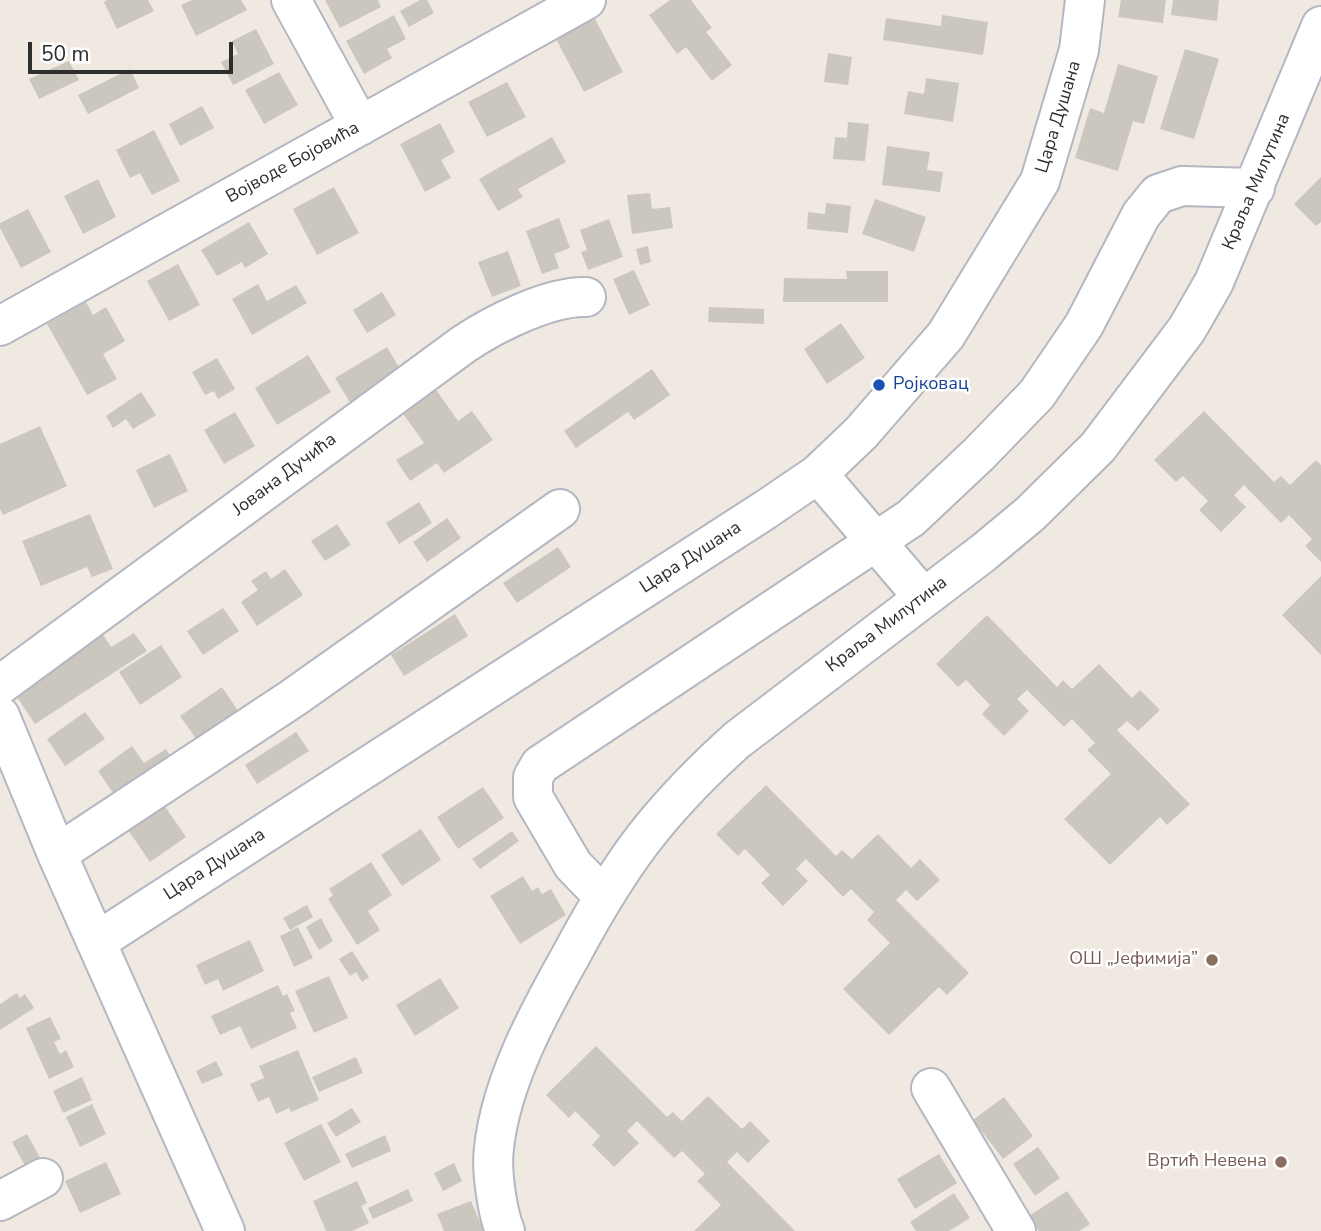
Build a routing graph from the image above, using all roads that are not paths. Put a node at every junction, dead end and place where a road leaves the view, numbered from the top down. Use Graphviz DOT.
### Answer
graph roads {
  1 [pos="291,0"];
  2 [pos="586,0"];
  3 [pos="1085,0"];
  4 [pos="1321,26"];
  5 [pos="360,126"];
  6 [pos="1255,188"];
  7 [pos="586,297"];
  8 [pos="0,326"];
  9 [pos="818,474"];
  10 [pos="560,509"];
  11 [pos="876,543"];
  12 [pos="923,597"];
  13 [pos="0,685"];
  14 [pos="0,716"];
  15 [pos="57,854"];
  16 [pos="603,897"];
  17 [pos="96,942"];
  18 [pos="931,1088"];
  19 [pos="43,1178"];
  20 [pos="0,1201"];
  21 [pos="225,1231"];
  22 [pos="505,1231"];
  23 [pos="1016,1231"];
  1 -- 5 [label="street"];
  2 -- 5 [label="street, Војводе Бојовића"];
  3 -- 9 [label="street, Цара Душана"];
  4 -- 6 [label="street, Краља Милутина"];
  5 -- 8 [label="street, Војводе Бојовића"];
  6 -- 11 [label="street"];
  6 -- 12 [label="street, Краља Милутина"];
  7 -- 13 [label="street, Јована Дучића"];
  9 -- 11 [label="street"];
  9 -- 17 [label="street, Цара Душана"];
  10 -- 15 [label="street"];
  11 -- 12 [label="street"];
  11 -- 16 [label="street"];
  12 -- 16 [label="street, Краља Милутина"];
  14 -- 15 [label="street"];
  15 -- 17 [label="street"];
  16 -- 22 [label="street, Краља Милутина"];
  17 -- 21 [label="street"];
  18 -- 23 [label="street"];
  19 -- 20 [label="street"];
}
